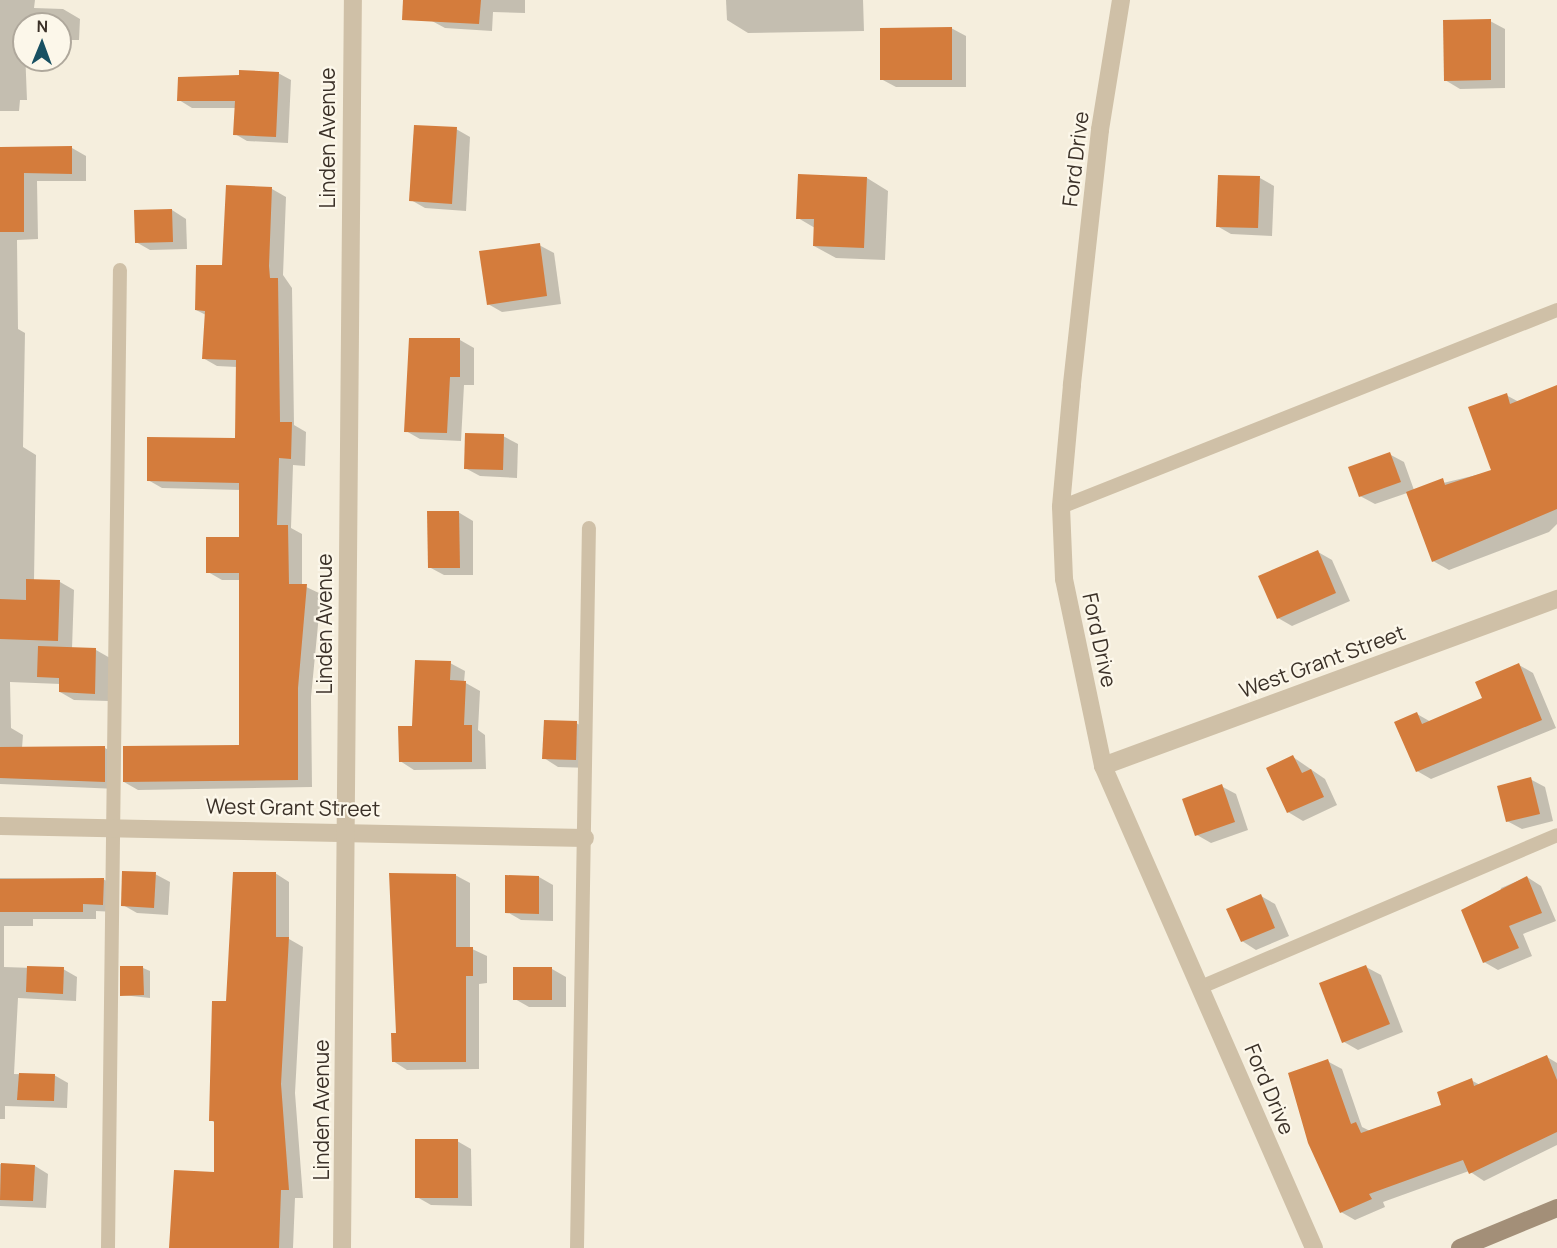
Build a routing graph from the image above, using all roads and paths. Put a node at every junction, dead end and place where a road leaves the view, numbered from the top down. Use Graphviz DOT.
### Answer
graph roads {
  1 [pos="353,0"];
  2 [pos="1121,0"];
  3 [pos="120,270"];
  4 [pos="1557,310"];
  5 [pos="1061,507"];
  6 [pos="589,528"];
  7 [pos="1557,599"];
  8 [pos="1103,766"];
  9 [pos="0,826"];
  10 [pos="114,827"];
  11 [pos="345,829"];
  12 [pos="1557,835"];
  13 [pos="585,838"];
  14 [pos="1201,987"];
  15 [pos="1557,1208"];
  16 [pos="108,1248"];
  17 [pos="342,1248"];
  18 [pos="577,1248"];
  19 [pos="1314,1248"];
  20 [pos="1460,1248"];
  1 -- 11 [label="street, Linden Avenue"];
  2 -- 5 [label="street, Ford Drive"];
  3 -- 10 [label="lane"];
  4 -- 5 [label="lane"];
  5 -- 8 [label="street, Ford Drive"];
  6 -- 13 [label="lane"];
  7 -- 8 [label="street, West Grant Street"];
  8 -- 14 [label="street, Ford Drive"];
  9 -- 10 [label="street, West Grant Street"];
  10 -- 11 [label="street, West Grant Street"];
  10 -- 16 [label="lane"];
  11 -- 13 [label="street, West Grant Street"];
  11 -- 17 [label="street, Linden Avenue"];
  12 -- 14 [label="lane"];
  13 -- 18 [label="lane"];
  14 -- 19 [label="street, Ford Drive"];
  15 -- 20 [label="street"];
}
